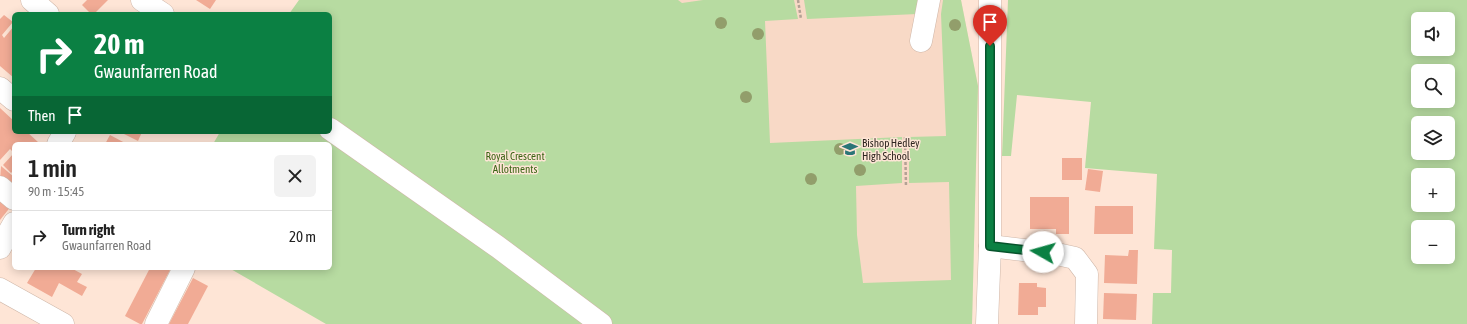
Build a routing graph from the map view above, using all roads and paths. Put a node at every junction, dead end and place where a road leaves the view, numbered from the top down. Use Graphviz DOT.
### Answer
graph roads {
  1 [pos="32,0"];
  2 [pos="139,0"];
  3 [pos="142,0"];
  4 [pos="798,0"];
  5 [pos="929,0"];
  6 [pos="990,0"];
  7 [pos="46,12"];
  8 [pos="132,12"];
  9 [pos="160,12"];
  10 [pos="801,19"];
  11 [pos="921,41"];
  12 [pos="0,88"];
  13 [pos="12,98"];
  14 [pos="332,130"];
  15 [pos="905,137"];
  16 [pos="0,187"];
  17 [pos="906,187"];
  18 [pos="12,196"];
  19 [pos="12,227"];
  20 [pos="990,246"];
  21 [pos="0,248"];
  22 [pos="183,270"];
  23 [pos="0,289"];
  24 [pos="63,324"];
  25 [pos="156,324"];
  26 [pos="601,324"];
  27 [pos="987,324"];
  28 [pos="1086,324"];
  1 -- 7 [label="street"];
  2 -- 8 [label="street"];
  3 -- 9 [label="street"];
  4 -- 10 [label="path"];
  5 -- 11 [label="street"];
  6 -- 20 [label="street"];
  12 -- 13 [label="street"];
  14 -- 26 [label="street"];
  15 -- 17 [label="path"];
  16 -- 18 [label="street"];
  19 -- 21 [label="street"];
  20 -- 27 [label="street"];
  20 -- 28 [label="street"];
  22 -- 25 [label="street"];
  23 -- 24 [label="street"];
}
